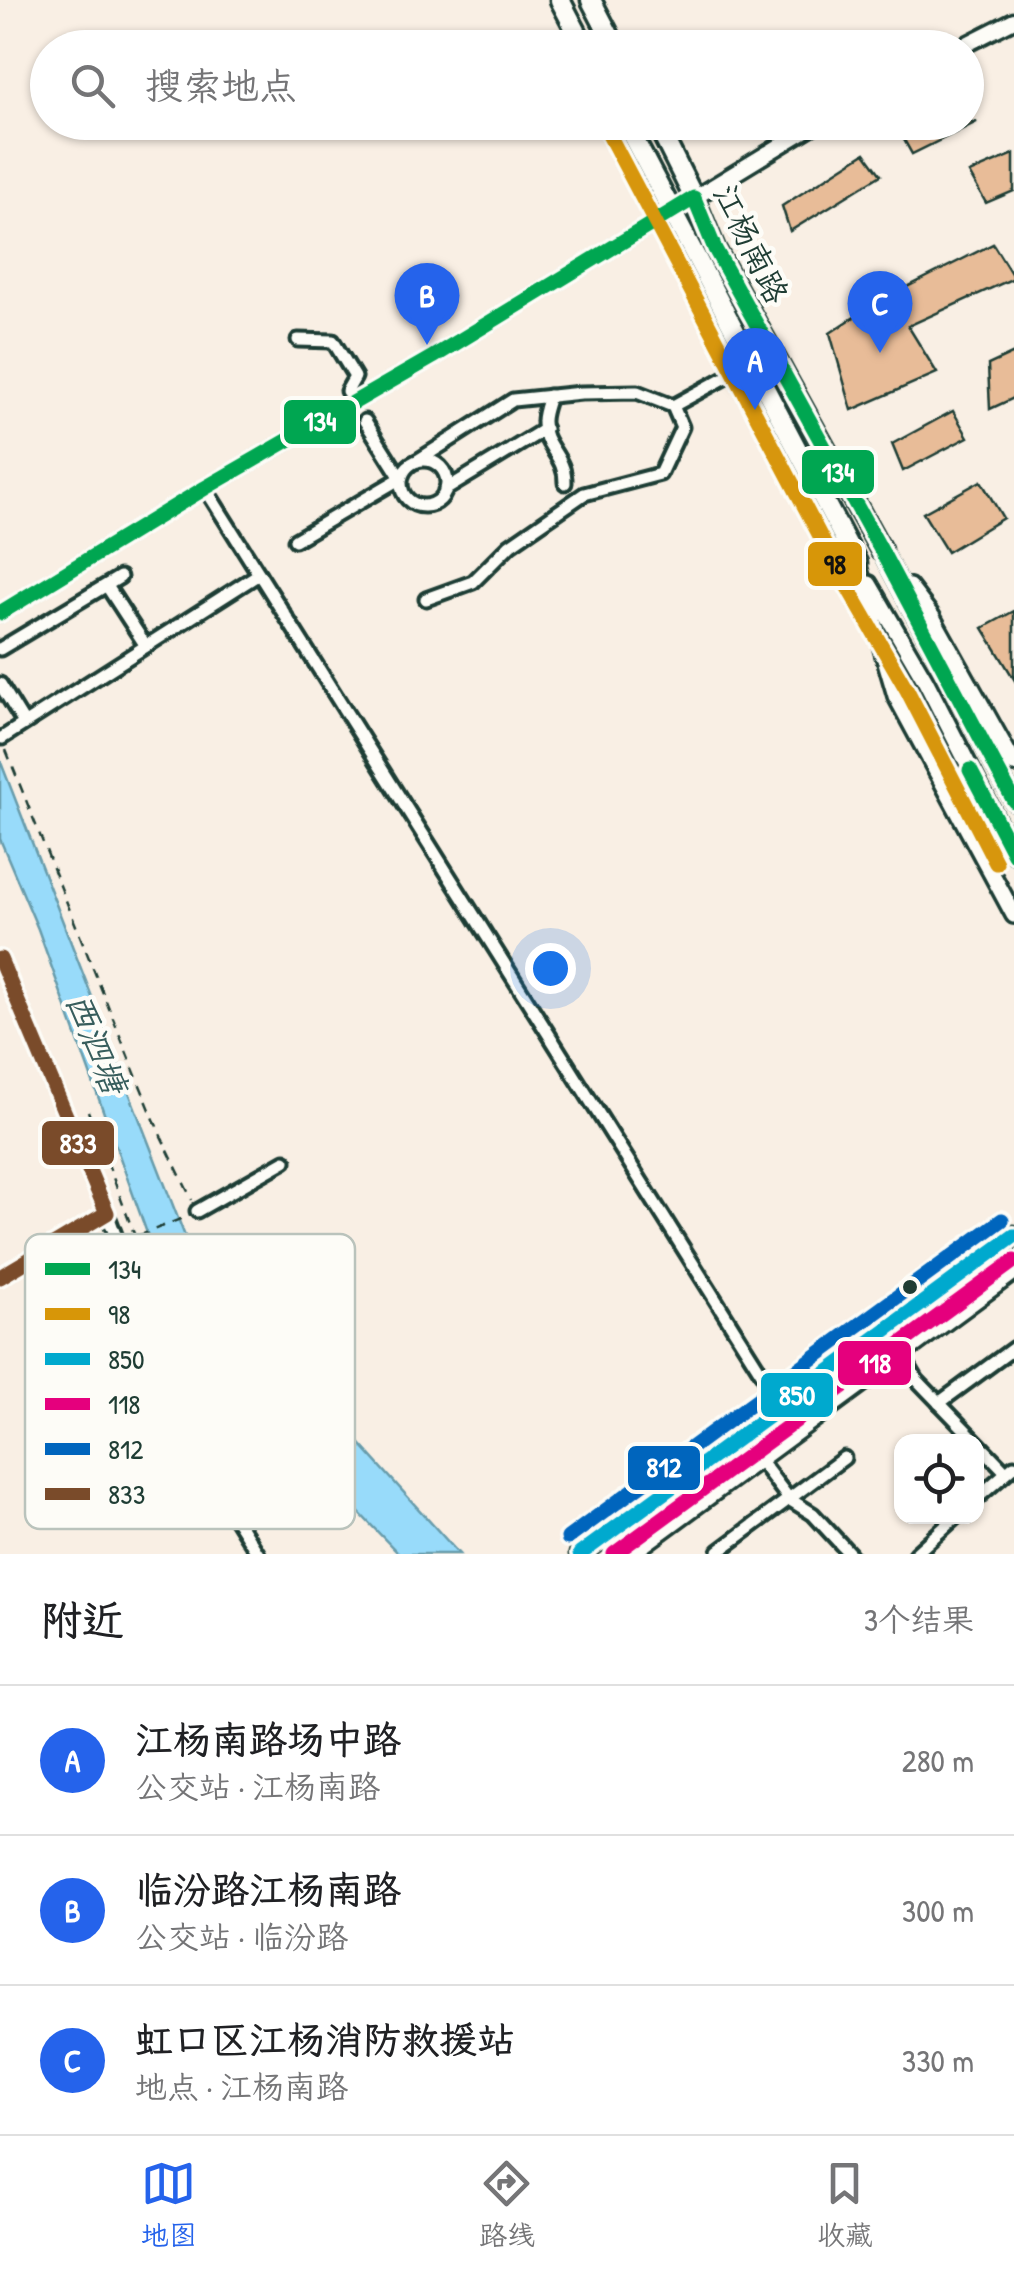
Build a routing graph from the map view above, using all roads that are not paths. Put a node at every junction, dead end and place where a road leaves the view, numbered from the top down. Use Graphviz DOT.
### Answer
graph roads {
  1 [pos="560,0"];
  2 [pos="591,0"];
  3 [pos="1014,20"];
  4 [pos="576,30"];
  5 [pos="607,30"];
  6 [pos="984,35"];
  7 [pos="635,140"];
  8 [pos="665,140"];
  9 [pos="789,140"];
  10 [pos="694,198"];
  11 [pos="672,211"];
  12 [pos="298,340"];
  13 [pos="752,363"];
  14 [pos="347,390"];
  15 [pos="549,396"];
  16 [pos="673,406"];
  17 [pos="365,421"];
  18 [pos="544,429"];
  19 [pos="417,461"];
  20 [pos="402,478"];
  21 [pos="566,483"];
  22 [pos="205,488"];
  23 [pos="445,490"];
  24 [pos="294,540"];
  25 [pos="881,550"];
  26 [pos="858,563"];
  27 [pos="259,574"];
  28 [pos="120,577"];
  29 [pos="108,586"];
  30 [pos="426,599"];
  31 [pos="0,612"];
  32 [pos="146,646"];
  33 [pos="0,648"];
  34 [pos="0,684"];
  35 [pos="24,724"];
  36 [pos="2,738"];
  37 [pos="1014,764"];
  38 [pos="1014,801"];
  39 [pos="1014,854"];
  40 [pos="1014,915"];
  41 [pos="0,958"];
  42 [pos="285,1161"];
  43 [pos="107,1213"];
  44 [pos="193,1214"];
  45 [pos="72,1234"];
  46 [pos="115,1234"];
  47 [pos="1014,1236"];
  48 [pos="25,1262"];
  49 [pos="1014,1270"];
  50 [pos="0,1277"];
  51 [pos="1014,1348"];
  52 [pos="900,1353"];
  53 [pos="940,1403"];
  54 [pos="783,1406"];
  55 [pos="758,1458"];
  56 [pos="844,1458"];
  57 [pos="1010,1469"];
  58 [pos="984,1492"];
  59 [pos="789,1499"];
  60 [pos="948,1524"];
  61 [pos="242,1529"];
  62 [pos="720,1550"];
  63 [pos="258,1554"];
  64 [pos="580,1554"];
  65 [pos="628,1554"];
  66 [pos="850,1554"];
  67 [pos="915,1554"];
  1 -- 4 [label="main road"];
  2 -- 5 [label="main road"];
  3 -- 6 [label="street"];
  7 -- 11 [label="main road, 江杨南路"];
  8 -- 10 [label="main road, 江杨南路"];
  9 -- 10 [label="street"];
  10 -- 11 [label="street"];
  10 -- 25 [label="main road, 江杨南路"];
  11 -- 13 [label="main road, 江杨南路"];
  11 -- 22 [label="street"];
  12 -- 14 [label="street"];
  13 -- 16 [label="street"];
  13 -- 26 [label="main road, 江杨南路"];
  15 -- 16 [label="street"];
  15 -- 18 [label="street"];
  15 -- 19 [label="street"];
  16 -- 30 [label="street"];
  17 -- 20 [label="street"];
  18 -- 21 [label="street"];
  18 -- 23 [label="street"];
  19 -- 20 [label="street"];
  19 -- 23 [label="street"];
  20 -- 23 [label="street"];
  20 -- 24 [label="street"];
  22 -- 27 [label="street"];
  22 -- 31 [label="street"];
  25 -- 37 [label="main road"];
  25 -- 38 [label="main road"];
  26 -- 39 [label="main road"];
  26 -- 40 [label="main road"];
  27 -- 32 [label="street"];
  27 -- 54 [label="street"];
  28 -- 29 [label="street"];
  29 -- 32 [label="street"];
  29 -- 33 [label="street"];
  32 -- 35 [label="street"];
  34 -- 35 [label="street"];
  35 -- 36 [label="street"];
  41 -- 43 [label="street"];
  42 -- 44 [label="street"];
  43 -- 45 [label="street"];
  43 -- 46 [label="street"];
  47 -- 54 [label="main road"];
  48 -- 50 [label="street"];
  49 -- 52 [label="main road"];
  51 -- 53 [label="street"];
  52 -- 53 [label="street"];
  52 -- 55 [label="main road"];
  53 -- 57 [label="street"];
  54 -- 64 [label="main road"];
  55 -- 59 [label="street"];
  55 -- 65 [label="main road"];
  56 -- 59 [label="street"];
  57 -- 58 [label="street"];
  59 -- 62 [label="street"];
  59 -- 66 [label="street"];
  60 -- 67 [label="street"];
  61 -- 63 [label="street"];
}
